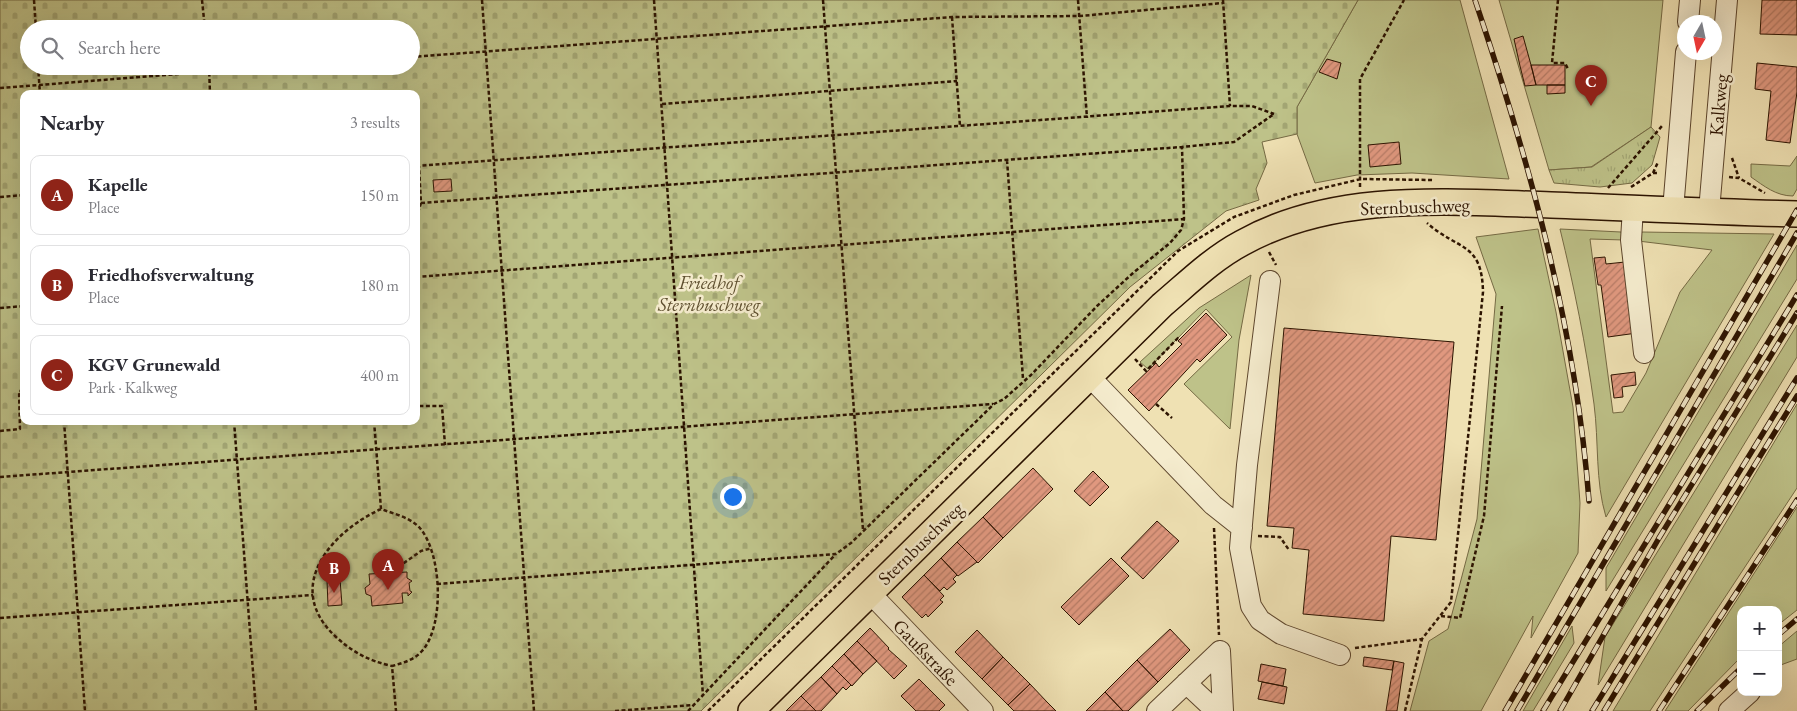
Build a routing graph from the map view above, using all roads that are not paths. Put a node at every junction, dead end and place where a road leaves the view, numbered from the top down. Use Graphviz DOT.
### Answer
graph roads {
  1 [pos="1690,0"];
  2 [pos="1727,0"];
  3 [pos="1689,15"];
  4 [pos="1685,60"];
  5 [pos="1633,208"];
  6 [pos="1673,210"];
  7 [pos="1709,211"];
  8 [pos="1797,214"];
  9 [pos="1275,277"];
  10 [pos="1644,352"];
  11 [pos="1090,376"];
  12 [pos="1242,528"];
  13 [pos="870,593"];
  14 [pos="1340,654"];
  15 [pos="1186,683"];
  16 [pos="1746,696"];
  17 [pos="751,711"];
  18 [pos="983,711"];
  19 [pos="1157,711"];
  20 [pos="1216,711"];
  21 [pos="1222,711"];
  22 [pos="1729,711"];
  1 -- 3 [label="street"];
  2 -- 7 [label="street, Kalkweg"];
  4 -- 6 [label="street, Kalkweg"];
  5 -- 6 [label="main road, Sternbuschweg"];
  5 -- 10 [label="street"];
  5 -- 11 [label="main road, Sternbuschweg"];
  6 -- 7 [label="main road, Sternbuschweg"];
  7 -- 8 [label="main road, Sternbuschweg"];
  9 -- 12 [label="street"];
  11 -- 12 [label="street"];
  11 -- 13 [label="main road, Sternbuschweg"];
  12 -- 14 [label="street"];
  13 -- 17 [label="main road, Sternbuschweg"];
  13 -- 18 [label="street, Gaußstraße"];
  15 -- 19 [label="street"];
  15 -- 20 [label="street"];
  15 -- 21 [label="street"];
  16 -- 22 [label="street"];
}
